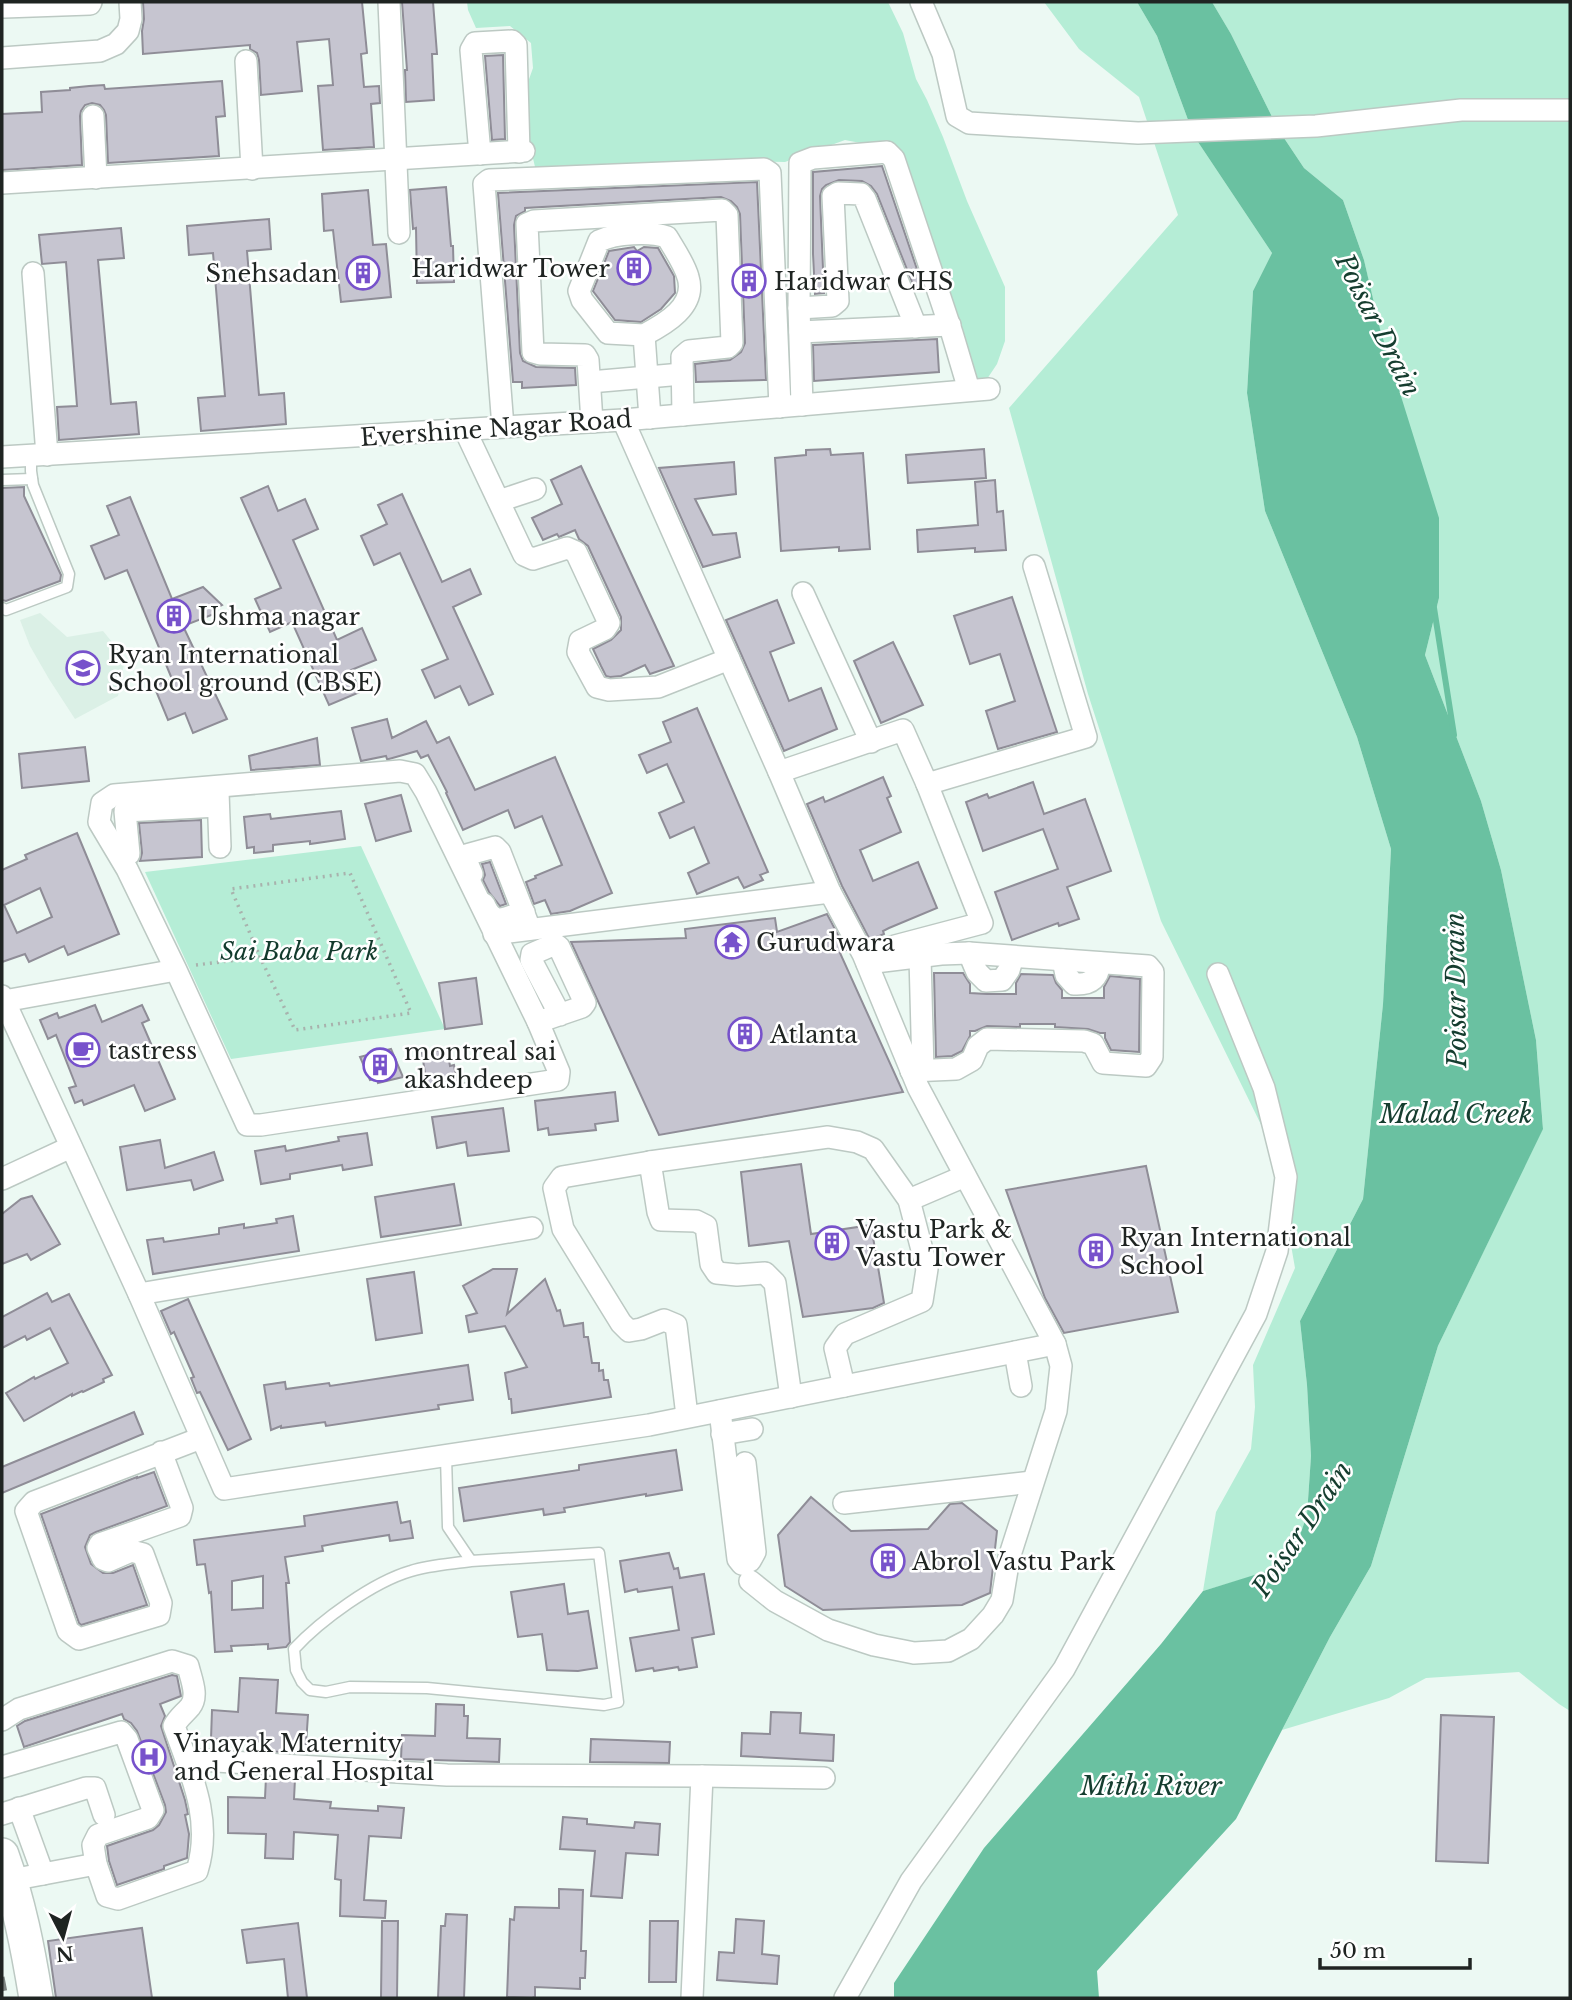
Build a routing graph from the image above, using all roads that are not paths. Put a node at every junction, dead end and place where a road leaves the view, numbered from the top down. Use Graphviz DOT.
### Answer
graph roads {
  1 [pos="92,2"];
  2 [pos="130,2"];
  3 [pos="389,2"];
  4 [pos="921,2"];
  5 [pos="2,5"];
  6 [pos="2,58"];
  7 [pos="246,61"];
  8 [pos="1570,110"];
  9 [pos="93,116"];
  10 [pos="480,154"];
  11 [pos="397,160"];
  12 [pos="251,169"];
  13 [pos="96,178"];
  14 [pos="2,183"];
  15 [pos="667,213"];
  16 [pos="615,226"];
  17 [pos="399,233"];
  18 [pos="667,237"];
  19 [pos="33,273"];
  20 [pos="799,307"];
  21 [pos="950,325"];
  22 [pos="916,327"];
  23 [pos="800,332"];
  24 [pos="644,335"];
  25 [pos="682,374"];
  26 [pos="647,377"];
  27 [pos="590,382"];
  28 [pos="802,405"];
  29 [pos="780,407"];
  30 [pos="683,415"];
  31 [pos="650,418"];
  32 [pos="623,420"];
  33 [pos="592,422"];
  34 [pos="503,427"];
  35 [pos="465,430"];
  36 [pos="39,455"];
  37 [pos="2,457"];
  38 [pos="32,479"];
  39 [pos="2,480"];
  40 [pos="535,489"];
  41 [pos="499,501"];
  42 [pos="1034,566"];
  43 [pos="803,593"];
  44 [pos="2,608"];
  45 [pos="729,659"];
  46 [pos="871,742"];
  47 [pos="779,772"];
  48 [pos="927,784"];
  49 [pos="218,796"];
  50 [pos="125,803"];
  51 [pos="220,847"];
  52 [pos="129,854"];
  53 [pos="475,889"];
  54 [pos="830,892"];
  55 [pos="525,924"];
  56 [pos="494,934"];
  57 [pos="920,957"];
  58 [pos="865,959"];
  59 [pos="533,960"];
  60 [pos="186,967"];
  61 [pos="513,974"];
  62 [pos="1218,974"];
  63 [pos="3,998"];
  64 [pos="560,1015"];
  65 [pos="538,1022"];
  66 [pos="917,1070"];
  67 [pos="71,1147"];
  68 [pos="650,1162"];
  69 [pos="965,1176"];
  70 [pos="2,1179"];
  71 [pos="909,1200"];
  72 [pos="532,1228"];
  73 [pos="139,1294"];
  74 [pos="1055,1345"];
  75 [pos="1015,1352"];
  76 [pos="844,1386"];
  77 [pos="1020,1386"];
  78 [pos="791,1397"];
  79 [pos="749,1405"];
  80 [pos="720,1411"];
  81 [pos="687,1416"];
  82 [pos="722,1434"];
  83 [pos="201,1437"];
  84 [pos="161,1452"];
  85 [pos="446,1457"];
  86 [pos="745,1463"];
  87 [pos="1032,1482"];
  88 [pos="844,1503"];
  89 [pos="471,1562"];
  90 [pos="750,1581"];
  91 [pos="2,1720"];
  92 [pos="200,1759"];
  93 [pos="2,1768"];
  94 [pos="702,1776"];
  95 [pos="824,1778"];
  96 [pos="10,1811"];
  97 [pos="104,1815"];
  98 [pos="96,1864"];
  99 [pos="19,1870"];
  100 [pos="36,1998"];
  101 [pos="692,1998"];
  102 [pos="845,1998"];
  1 -- 5 [label="street"];
  2 -- 6 [label="street"];
  3 -- 11 [label="street"];
  4 -- 8 [label="street"];
  7 -- 12 [label="street"];
  9 -- 13 [label="street"];
  10 -- 10 [label="street"];
  10 -- 11 [label="street"];
  11 -- 12 [label="street"];
  11 -- 17 [label="street"];
  12 -- 13 [label="street"];
  13 -- 14 [label="street"];
  15 -- 16 [label="street"];
  15 -- 18 [label="street"];
  15 -- 25 [label="street"];
  16 -- 18 [label="street"];
  16 -- 24 [label="street"];
  16 -- 27 [label="street"];
  18 -- 24 [label="street"];
  19 -- 36 [label="street"];
  20 -- 21 [label="street"];
  20 -- 22 [label="street"];
  20 -- 23 [label="street"];
  21 -- 22 [label="street"];
  21 -- 28 [label="street, Evershine Nagar Road"];
  22 -- 23 [label="street"];
  23 -- 28 [label="street"];
  24 -- 26 [label="street"];
  25 -- 26 [label="street"];
  25 -- 30 [label="street"];
  26 -- 27 [label="street"];
  26 -- 31 [label="street"];
  27 -- 33 [label="street"];
  28 -- 29 [label="street, Evershine Nagar Road"];
  29 -- 30 [label="street, Evershine Nagar Road"];
  29 -- 34 [label="street"];
  30 -- 31 [label="street, Evershine Nagar Road"];
  31 -- 32 [label="street, Evershine Nagar Road"];
  32 -- 33 [label="street, Evershine Nagar Road"];
  32 -- 45 [label="street"];
  33 -- 34 [label="street, Evershine Nagar Road"];
  34 -- 35 [label="street, Evershine Nagar Road"];
  35 -- 36 [label="street, Evershine Nagar Road"];
  35 -- 41 [label="street"];
  36 -- 37 [label="street, Evershine Nagar Road"];
  36 -- 38 [label="lane"];
  38 -- 39 [label="lane"];
  38 -- 44 [label="lane"];
  40 -- 41 [label="street"];
  41 -- 45 [label="street"];
  42 -- 48 [label="street"];
  43 -- 46 [label="street"];
  45 -- 47 [label="street"];
  46 -- 47 [label="street"];
  46 -- 48 [label="street"];
  47 -- 54 [label="street"];
  48 -- 58 [label="street"];
  49 -- 50 [label="street"];
  49 -- 51 [label="street"];
  49 -- 53 [label="street"];
  50 -- 52 [label="street"];
  50 -- 60 [label="street"];
  53 -- 55 [label="street"];
  53 -- 55 [label="street"];
  53 -- 56 [label="street"];
  54 -- 55 [label="street"];
  54 -- 58 [label="street"];
  55 -- 56 [label="street"];
  55 -- 59 [label="street"];
  56 -- 61 [label="street"];
  57 -- 58 [label="street"];
  57 -- 66 [label="street"];
  57 -- 66 [label="street"];
  58 -- 66 [label="street"];
  59 -- 61 [label="street"];
  59 -- 64 [label="street"];
  59 -- 64 [label="street"];
  60 -- 63 [label="street"];
  60 -- 65 [label="street"];
  61 -- 65 [label="street"];
  62 -- 102 [label="street"];
  63 -- 67 [label="street"];
  64 -- 65 [label="street"];
  66 -- 69 [label="street"];
  67 -- 70 [label="street"];
  67 -- 73 [label="street"];
  68 -- 71 [label="street"];
  68 -- 78 [label="street"];
  68 -- 81 [label="street"];
  69 -- 71 [label="street"];
  69 -- 74 [label="street"];
  71 -- 76 [label="street"];
  72 -- 73 [label="street"];
  73 -- 83 [label="street"];
  74 -- 75 [label="street"];
  74 -- 87 [label="street"];
  75 -- 76 [label="street"];
  75 -- 77 [label="street"];
  76 -- 78 [label="street"];
  78 -- 79 [label="street"];
  79 -- 80 [label="street"];
  79 -- 82 [label="street"];
  80 -- 81 [label="street"];
  80 -- 82 [label="street"];
  81 -- 85 [label="street"];
  82 -- 86 [label="street"];
  83 -- 84 [label="street"];
  83 -- 85 [label="street"];
  84 -- 84 [label="street"];
  85 -- 89 [label="lane"];
  87 -- 88 [label="street"];
  87 -- 90 [label="street"];
  89 -- 89 [label="lane"];
  91 -- 98 [label="street"];
  92 -- 94 [label="street"];
  93 -- 98 [label="street"];
  94 -- 95 [label="street"];
  94 -- 101 [label="street"];
  96 -- 97 [label="street"];
  96 -- 99 [label="street"];
  98 -- 99 [label="street"];
  99 -- 100 [label="main road"];
}
